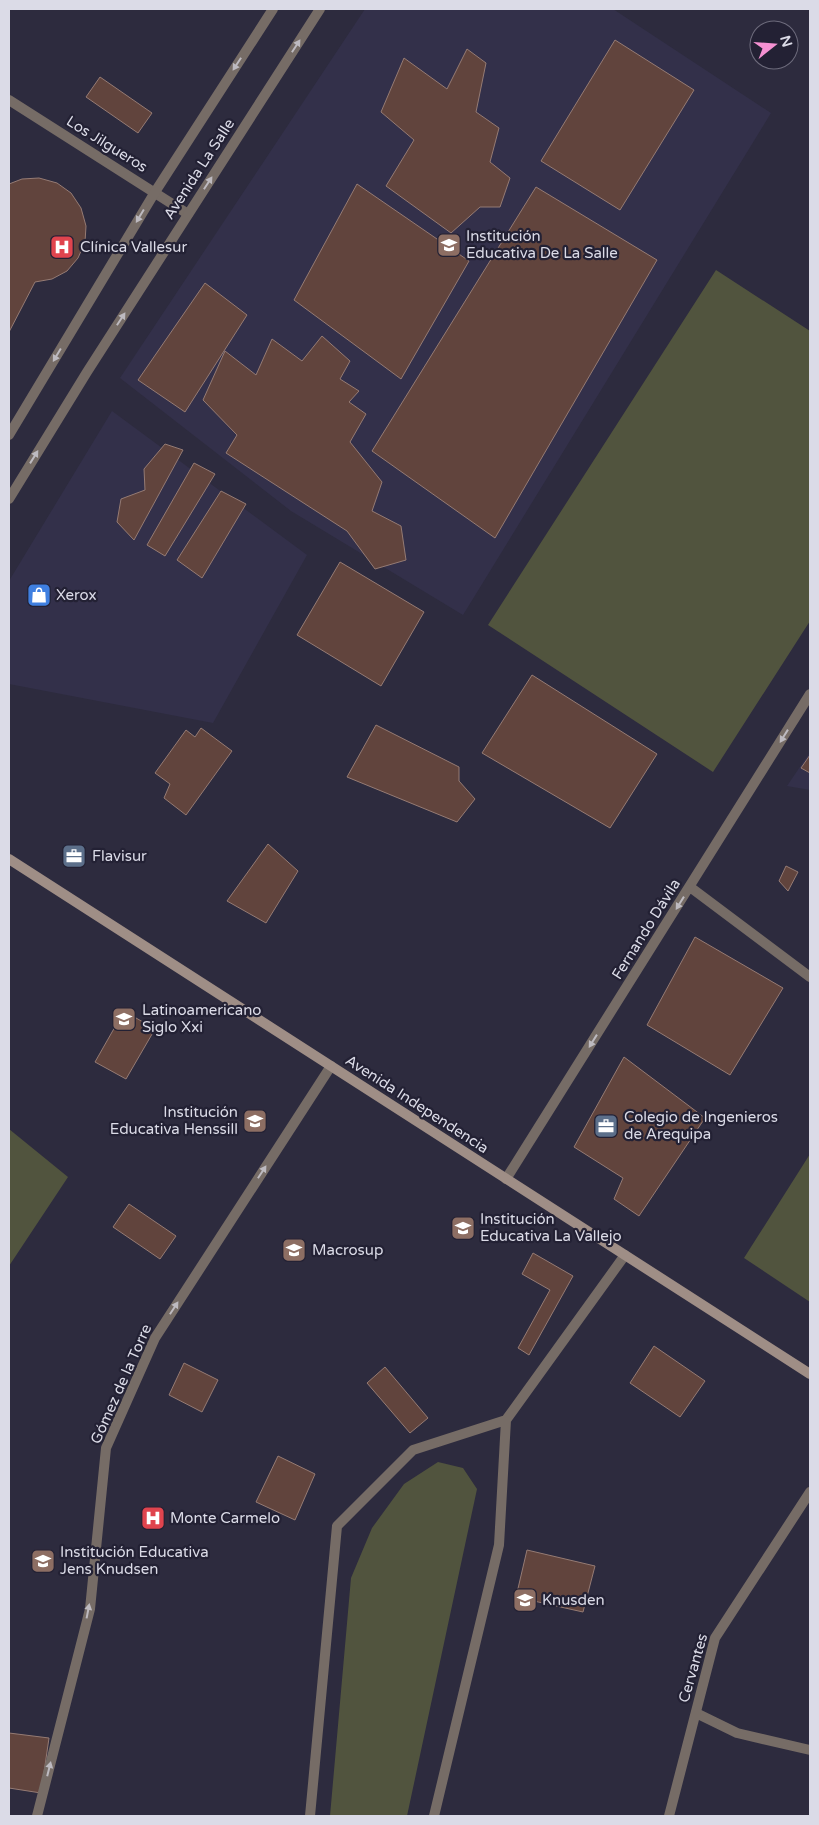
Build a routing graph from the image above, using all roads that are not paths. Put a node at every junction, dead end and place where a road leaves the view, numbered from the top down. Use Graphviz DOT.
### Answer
graph roads {
  1 [pos="273,9"];
  2 [pos="320,9"];
  3 [pos="9,100"];
  4 [pos="155,192"];
  5 [pos="188,214"];
  6 [pos="9,435"];
  7 [pos="9,499"];
  8 [pos="810,694"];
  9 [pos="9,859"];
  10 [pos="690,887"];
  11 [pos="810,977"];
  12 [pos="331,1066"];
  13 [pos="506,1179"];
  14 [pos="625,1256"];
  15 [pos="810,1374"];
  16 [pos="506,1420"];
  17 [pos="810,1492"];
  18 [pos="696,1713"];
  19 [pos="810,1750"];
  20 [pos="37,1816"];
  21 [pos="310,1816"];
  22 [pos="434,1816"];
  23 [pos="669,1816"];
  1 -- 4 [label="street, Avenida La Salle, one-way"];
  5 -- 2 [label="street, Avenida La Salle, one-way"];
  3 -- 4 [label="street, Los Jilgueros"];
  4 -- 5 [label="street, Los Jilgueros"];
  4 -- 6 [label="street, Avenida La Salle, one-way"];
  7 -- 5 [label="street, Avenida La Salle, one-way"];
  8 -- 10 [label="street, Fernando Dávila, one-way"];
  9 -- 12 [label="main road, Avenida Independencia"];
  10 -- 11 [label="street"];
  10 -- 13 [label="street, Fernando Dávila, one-way"];
  12 -- 13 [label="main road, Avenida Independencia"];
  20 -- 12 [label="street, Gómez de la Torre, one-way"];
  13 -- 14 [label="main road, Avenida Independencia"];
  14 -- 15 [label="main road, Avenida Independencia"];
  14 -- 16 [label="street"];
  16 -- 21 [label="street"];
  16 -- 22 [label="street"];
  17 -- 18 [label="street, Cervantes"];
  18 -- 19 [label="street"];
  18 -- 23 [label="street, Cervantes"];
}
